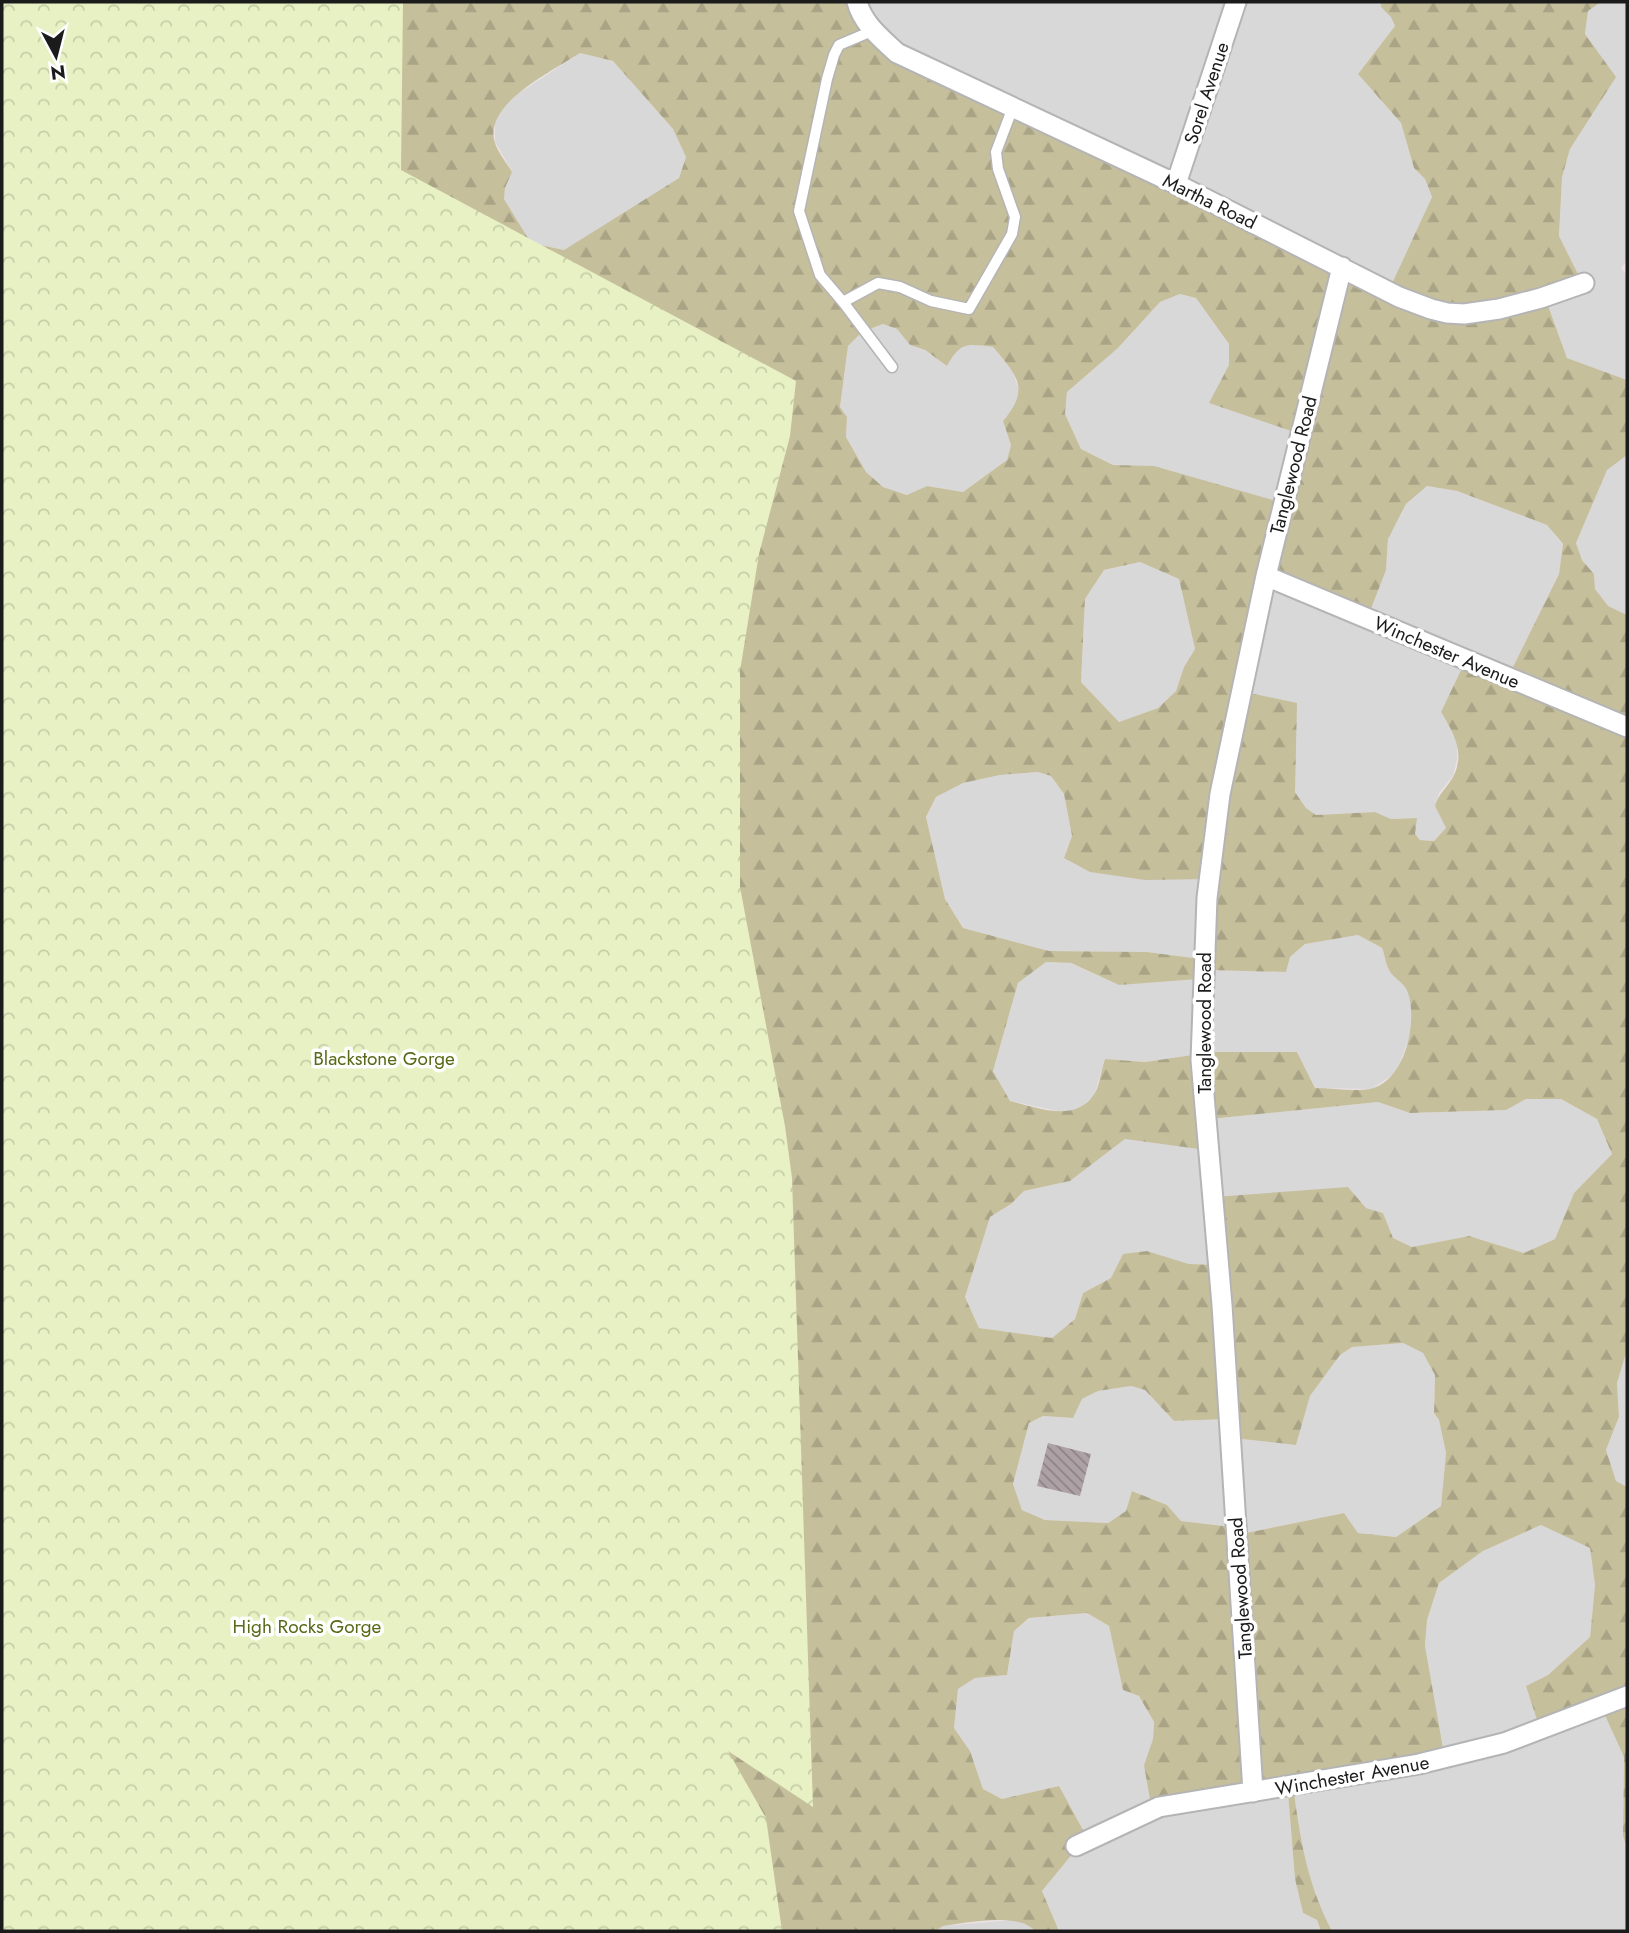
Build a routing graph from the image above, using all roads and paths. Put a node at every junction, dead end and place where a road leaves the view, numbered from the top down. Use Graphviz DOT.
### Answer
graph roads {
  1 [pos="1236,2"];
  2 [pos="858,6"];
  3 [pos="872,31"];
  4 [pos="1013,107"];
  5 [pos="1176,184"];
  6 [pos="1342,267"];
  7 [pos="1584,284"];
  8 [pos="843,302"];
  9 [pos="892,367"];
  10 [pos="1266,576"];
  11 [pos="1627,727"];
  12 [pos="1627,1696"];
  13 [pos="1253,1792"];
  14 [pos="1076,1846"];
  1 -- 5 [label="street, Sorel Avenue"];
  2 -- 3 [label="street, Martha Road"];
  3 -- 4 [label="street, Martha Road"];
  3 -- 8 [label="lane"];
  4 -- 5 [label="street, Martha Road"];
  4 -- 8 [label="lane"];
  5 -- 6 [label="street, Martha Road"];
  6 -- 7 [label="street, Martha Road"];
  6 -- 10 [label="street, Tanglewood Road"];
  8 -- 9 [label="lane"];
  10 -- 11 [label="street, Winchester Avenue"];
  10 -- 13 [label="street, Tanglewood Road"];
  12 -- 13 [label="street, Winchester Avenue"];
  13 -- 14 [label="street, Winchester Avenue"];
}
